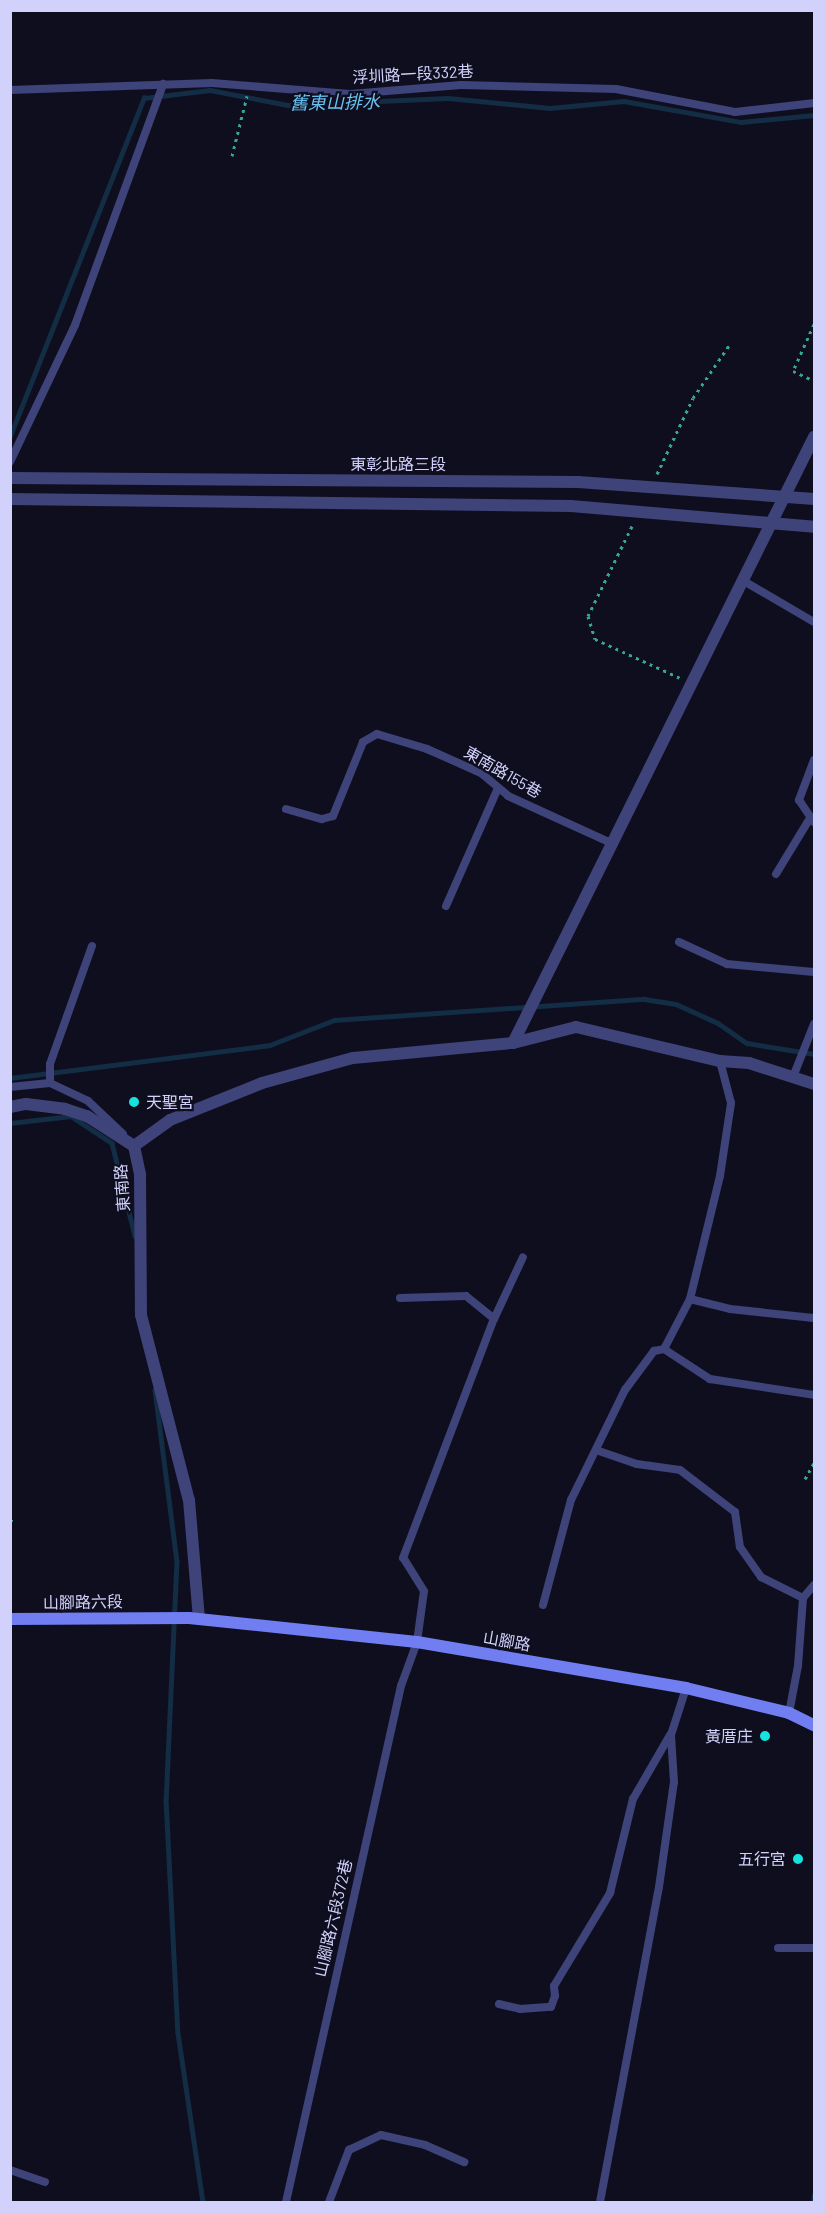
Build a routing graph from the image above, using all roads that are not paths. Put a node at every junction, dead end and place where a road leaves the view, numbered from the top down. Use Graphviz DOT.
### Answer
graph roads {
  1 [pos="163,84"];
  2 [pos="10,90"];
  3 [pos="814,103"];
  4 [pos="814,437"];
  5 [pos="10,462"];
  6 [pos="10,478"];
  7 [pos="785,494"];
  8 [pos="814,499"];
  9 [pos="10,500"];
  10 [pos="772,521"];
  11 [pos="814,526"];
  12 [pos="742,580"];
  13 [pos="814,622"];
  14 [pos="814,760"];
  15 [pos="498,788"];
  16 [pos="286,809"];
  17 [pos="812,820"];
  18 [pos="611,843"];
  19 [pos="776,874"];
  20 [pos="446,906"];
  21 [pos="679,942"];
  22 [pos="92,946"];
  23 [pos="814,972"];
  24 [pos="814,1023"];
  25 [pos="513,1043"];
  26 [pos="720,1061"];
  27 [pos="793,1077"];
  28 [pos="50,1083"];
  29 [pos="814,1084"];
  30 [pos="10,1087"];
  31 [pos="10,1107"];
  32 [pos="134,1146"];
  33 [pos="523,1257"];
  34 [pos="400,1298"];
  35 [pos="690,1299"];
  36 [pos="814,1318"];
  37 [pos="494,1319"];
  38 [pos="664,1349"];
  39 [pos="814,1395"];
  40 [pos="596,1450"];
  41 [pos="814,1585"];
  42 [pos="803,1598"];
  43 [pos="543,1605"];
  44 [pos="194,1618"];
  45 [pos="10,1619"];
  46 [pos="417,1642"];
  47 [pos="686,1688"];
  48 [pos="789,1713"];
  49 [pos="814,1725"];
  50 [pos="670,1735"];
  51 [pos="778,1948"];
  52 [pos="814,1948"];
  53 [pos="499,2004"];
  54 [pos="464,2162"];
  55 [pos="10,2170"];
  56 [pos="45,2182"];
  57 [pos="286,2202"];
  58 [pos="329,2202"];
  59 [pos="600,2202"];
  1 -- 2 [label="lane, 浮圳路一段332巷"];
  1 -- 3 [label="lane, 浮圳路一段332巷"];
  1 -- 5 [label="lane"];
  4 -- 7 [label="street"];
  6 -- 7 [label="street, 東彰北路三段"];
  7 -- 8 [label="street, 東彰北路三段"];
  7 -- 10 [label="street"];
  9 -- 10 [label="street"];
  10 -- 11 [label="street"];
  10 -- 12 [label="street"];
  12 -- 13 [label="lane"];
  12 -- 18 [label="street"];
  14 -- 17 [label="lane"];
  15 -- 16 [label="lane, 東南路155巷"];
  15 -- 18 [label="lane, 東南路155巷"];
  15 -- 20 [label="lane"];
  17 -- 19 [label="lane"];
  18 -- 25 [label="street"];
  21 -- 23 [label="lane"];
  22 -- 28 [label="lane"];
  24 -- 27 [label="lane"];
  25 -- 26 [label="street, 東南路"];
  25 -- 32 [label="street, 東南路"];
  26 -- 27 [label="street, 東南路"];
  26 -- 35 [label="lane"];
  27 -- 29 [label="street, 東南路"];
  28 -- 30 [label="lane"];
  28 -- 32 [label="lane"];
  31 -- 32 [label="street"];
  32 -- 44 [label="street, 東南路"];
  33 -- 37 [label="lane"];
  34 -- 37 [label="lane"];
  35 -- 36 [label="lane"];
  35 -- 38 [label="lane"];
  37 -- 46 [label="lane, 山腳路六段372巷"];
  38 -- 39 [label="lane"];
  38 -- 40 [label="lane"];
  40 -- 42 [label="lane"];
  40 -- 43 [label="lane"];
  41 -- 42 [label="lane"];
  42 -- 48 [label="lane"];
  44 -- 45 [label="main road, 山腳路六段"];
  44 -- 46 [label="main road, 山腳路"];
  46 -- 47 [label="main road, 山腳路"];
  46 -- 57 [label="lane, 山腳路六段372巷"];
  47 -- 48 [label="main road, 山腳路"];
  47 -- 50 [label="lane"];
  48 -- 49 [label="main road, 山腳路"];
  50 -- 53 [label="lane"];
  50 -- 59 [label="lane"];
  51 -- 52 [label="lane"];
  54 -- 58 [label="lane"];
  55 -- 56 [label="lane"];
}
